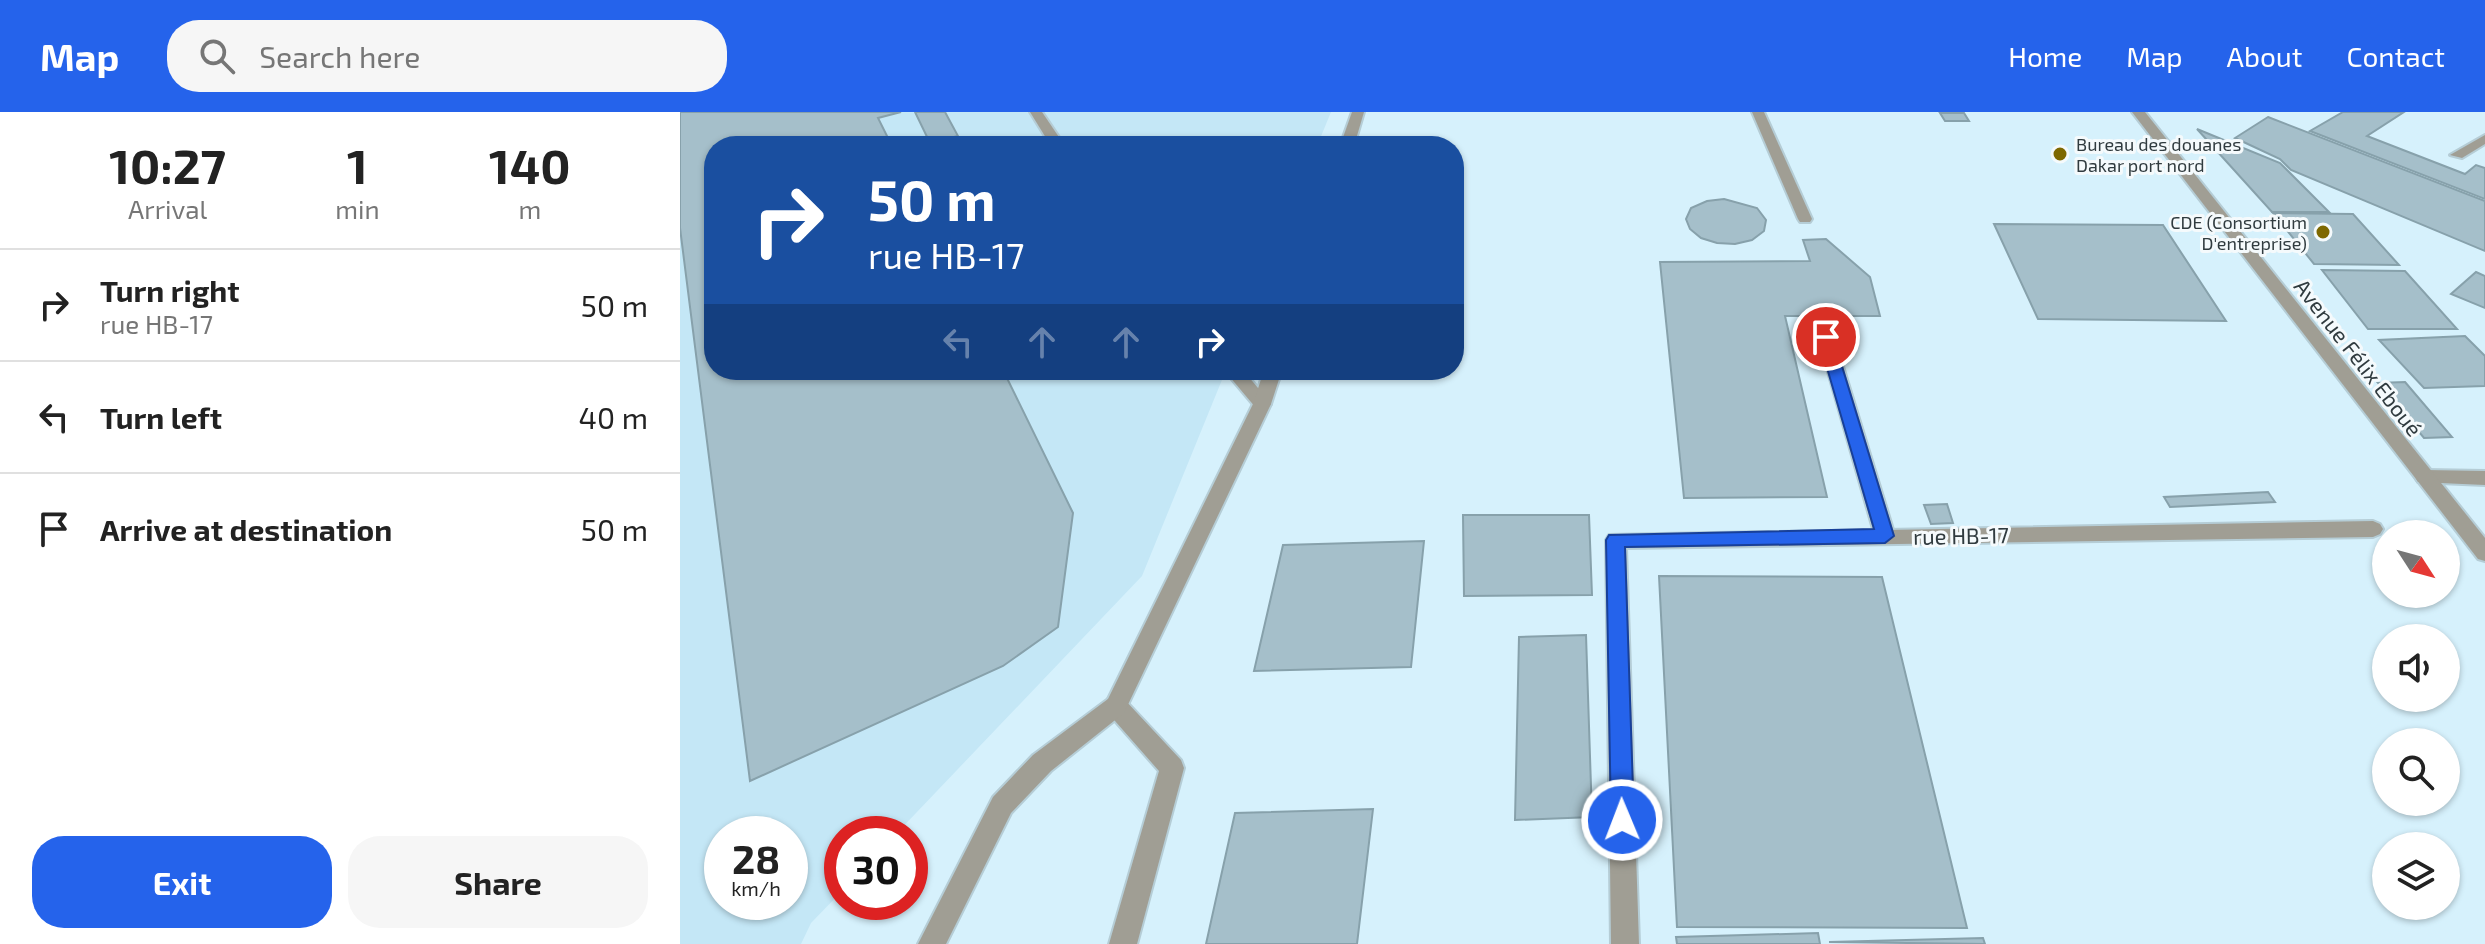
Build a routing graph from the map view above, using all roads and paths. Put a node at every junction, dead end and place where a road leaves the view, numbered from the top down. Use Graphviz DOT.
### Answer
graph roads {
  1 [pos="1036,112"];
  2 [pos="1358,112"];
  3 [pos="1758,112"];
  4 [pos="2138,112"];
  5 [pos="1052,136"];
  6 [pos="1350,136"];
  7 [pos="2485,139"];
  8 [pos="2457,155"];
  9 [pos="1805,219"];
  10 [pos="1826,337"];
  11 [pos="1242,380"];
  12 [pos="1270,380"];
  13 [pos="1262,404"];
  14 [pos="2425,477"];
  15 [pos="2485,478"];
  16 [pos="2372,529"];
  17 [pos="1885,536"];
  18 [pos="2485,553"];
  19 [pos="1116,706"];
  20 [pos="932,944"];
  21 [pos="1123,944"];
  22 [pos="1625,944"];
  1 -- 5 [label="street"];
  2 -- 6 [label="street"];
  3 -- 9 [label="street"];
  4 -- 14 [label="street, Avenue Félix Eboué"];
  7 -- 8 [label="street"];
  10 -- 17 [label="street"];
  11 -- 13 [label="street"];
  12 -- 13 [label="street"];
  13 -- 19 [label="street"];
  14 -- 15 [label="street"];
  14 -- 18 [label="street, Avenue Félix Eboué"];
  16 -- 17 [label="street, rue HB-17"];
  17 -- 22 [label="street, rue HB-17"];
  19 -- 20 [label="street"];
  19 -- 21 [label="street"];
}
